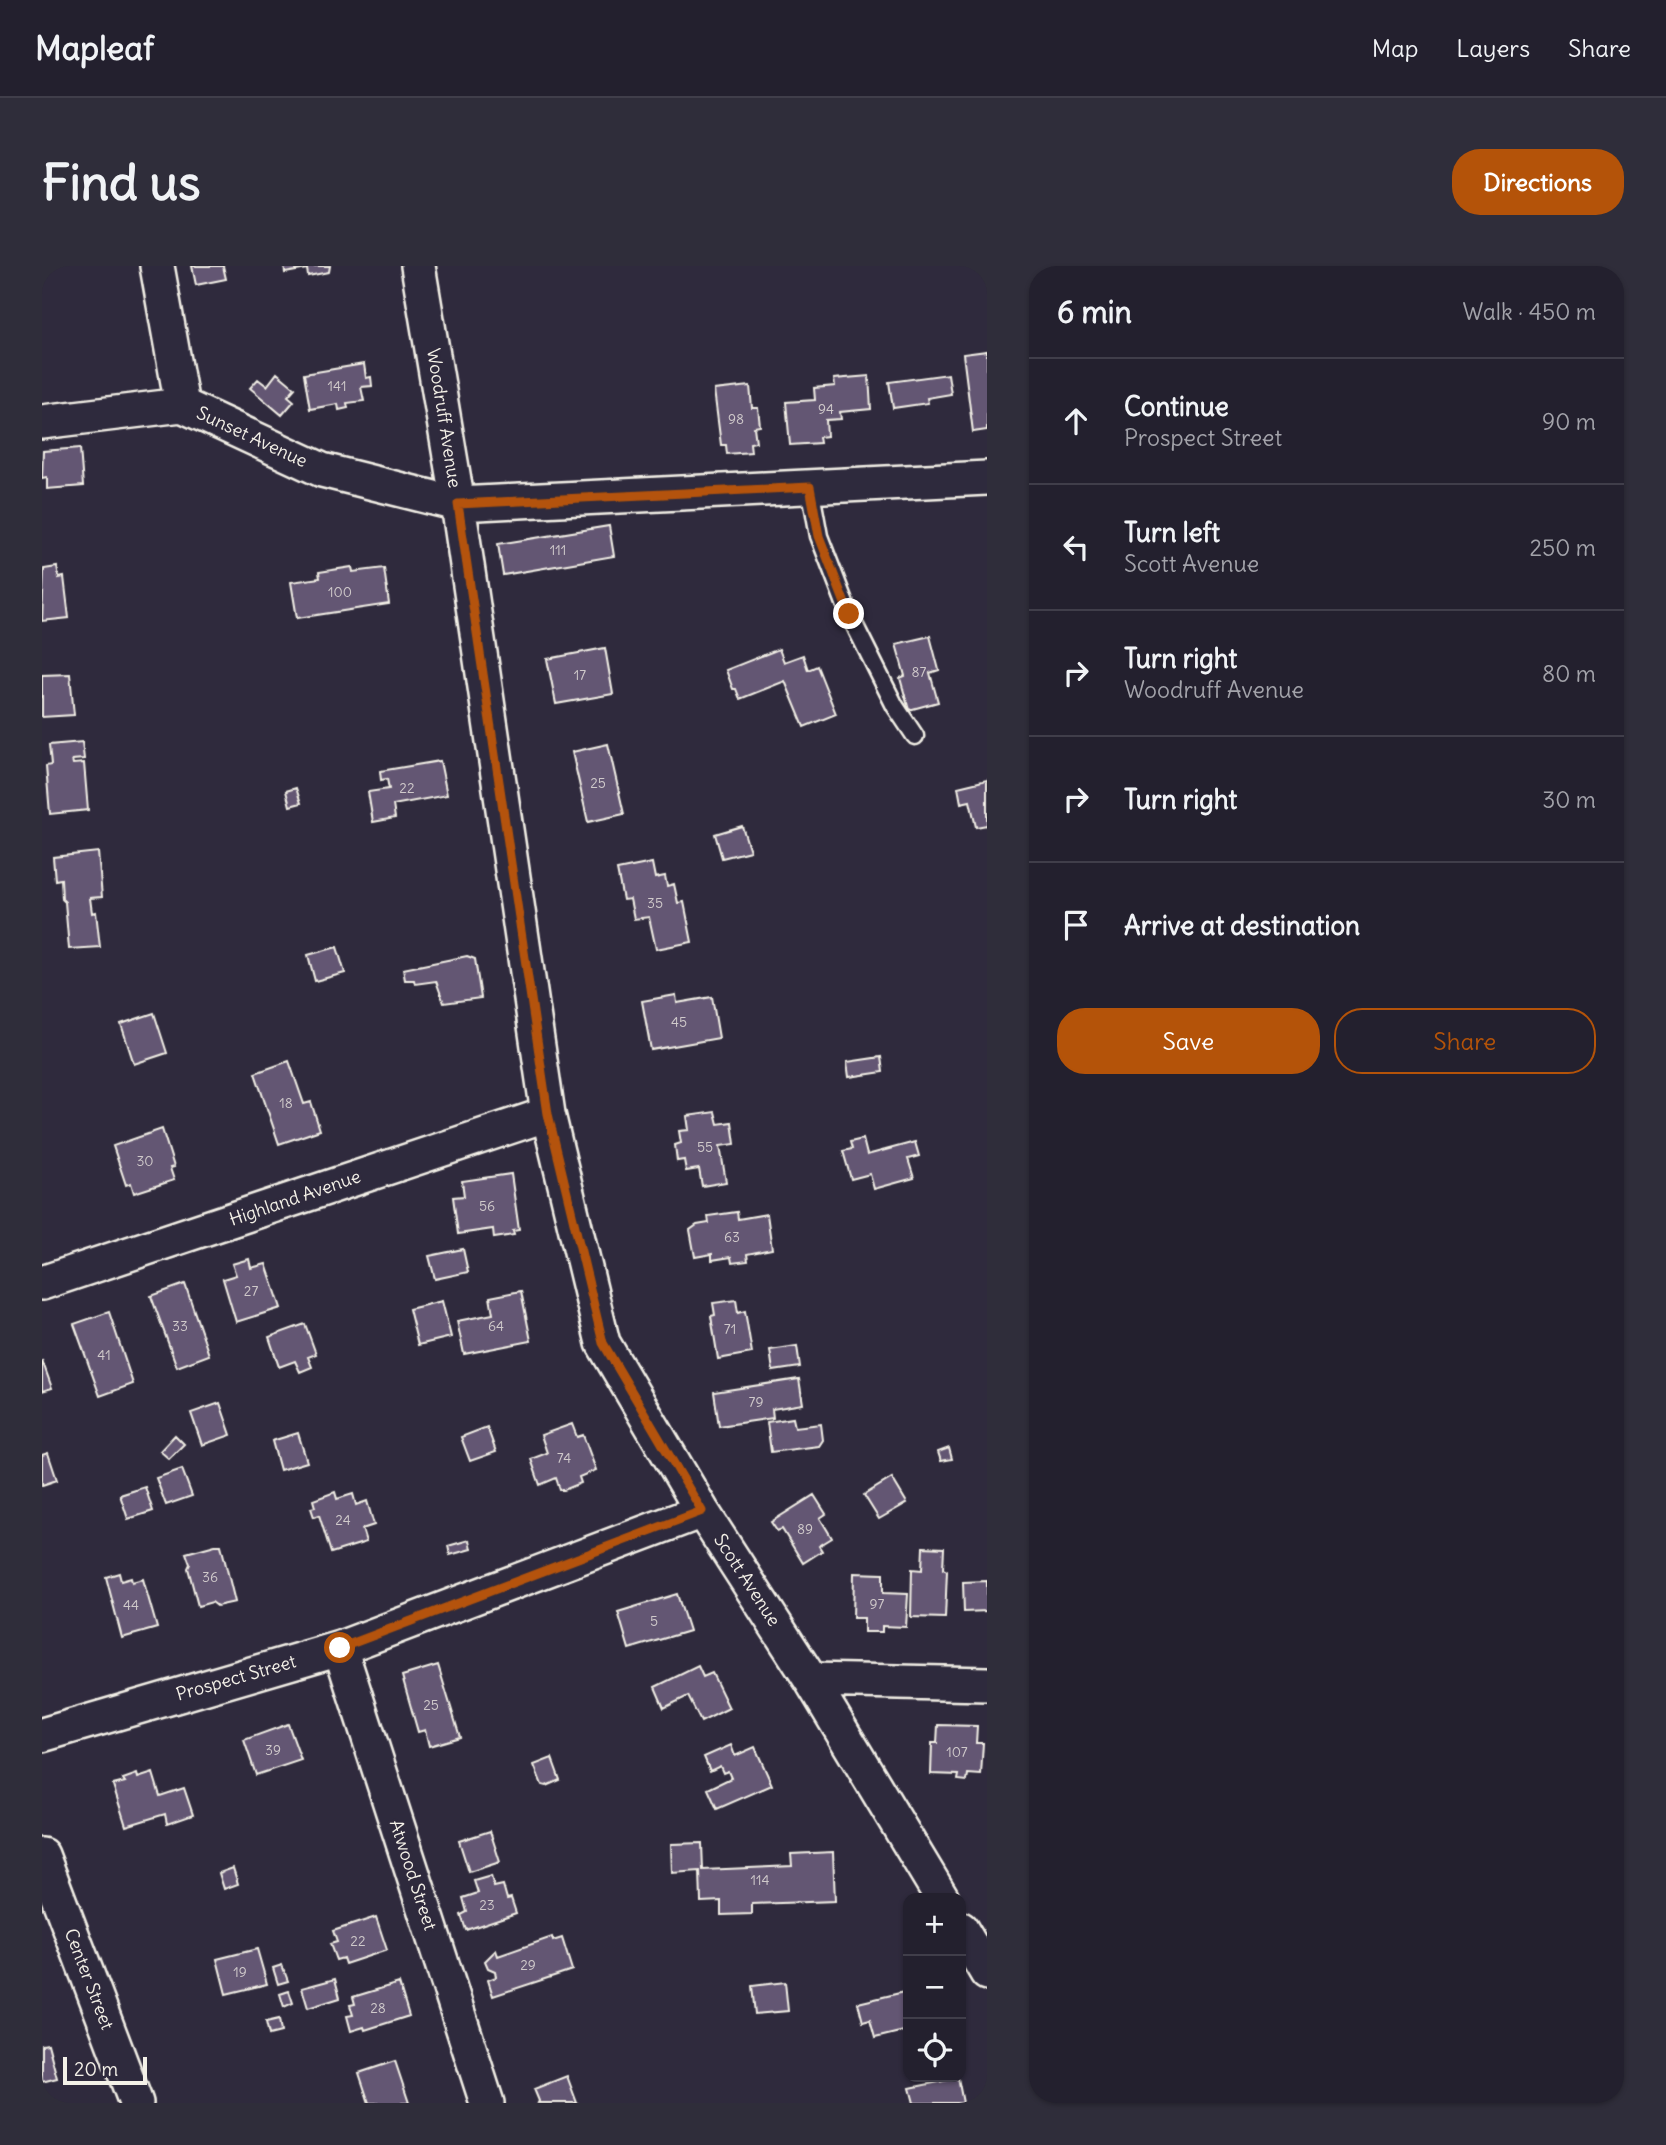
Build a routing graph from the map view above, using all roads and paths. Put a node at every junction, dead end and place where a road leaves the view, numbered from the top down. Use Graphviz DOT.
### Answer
graph roads {
  1 [pos="157,266"];
  2 [pos="418,266"];
  3 [pos="182,405"];
  4 [pos="42,422"];
  5 [pos="987,478"];
  6 [pos="810,487"];
  7 [pos="458,504"];
  8 [pos="915,736"];
  9 [pos="548,1114"];
  10 [pos="42,1283"];
  11 [pos="702,1511"];
  12 [pos="340,1648"];
  13 [pos="811,1680"];
  14 [pos="987,1684"];
  15 [pos="42,1735"];
  16 [pos="42,1855"];
  17 [pos="939,1893"];
  18 [pos="966,1937"];
  19 [pos="987,1973"];
  20 [pos="136,2103"];
  21 [pos="487,2103"];
  1 -- 3 [label="street, Sunset Avenue"];
  2 -- 7 [label="street, Woodruff Avenue"];
  3 -- 4 [label="street"];
  3 -- 7 [label="street, Sunset Avenue"];
  5 -- 6 [label="street, Woodruff Avenue"];
  6 -- 7 [label="street, Woodruff Avenue"];
  6 -- 8 [label="lane"];
  7 -- 9 [label="street, Scott Avenue"];
  9 -- 10 [label="street, Highland Avenue"];
  9 -- 11 [label="street, Scott Avenue"];
  11 -- 12 [label="street, Prospect Street"];
  11 -- 13 [label="street, Scott Avenue"];
  12 -- 15 [label="street, Prospect Street"];
  12 -- 21 [label="street, Atwood Street"];
  13 -- 14 [label="street"];
  13 -- 17 [label="street, Scott Avenue"];
  16 -- 20 [label="street, Center Street"];
  18 -- 19 [label="street"];
}
